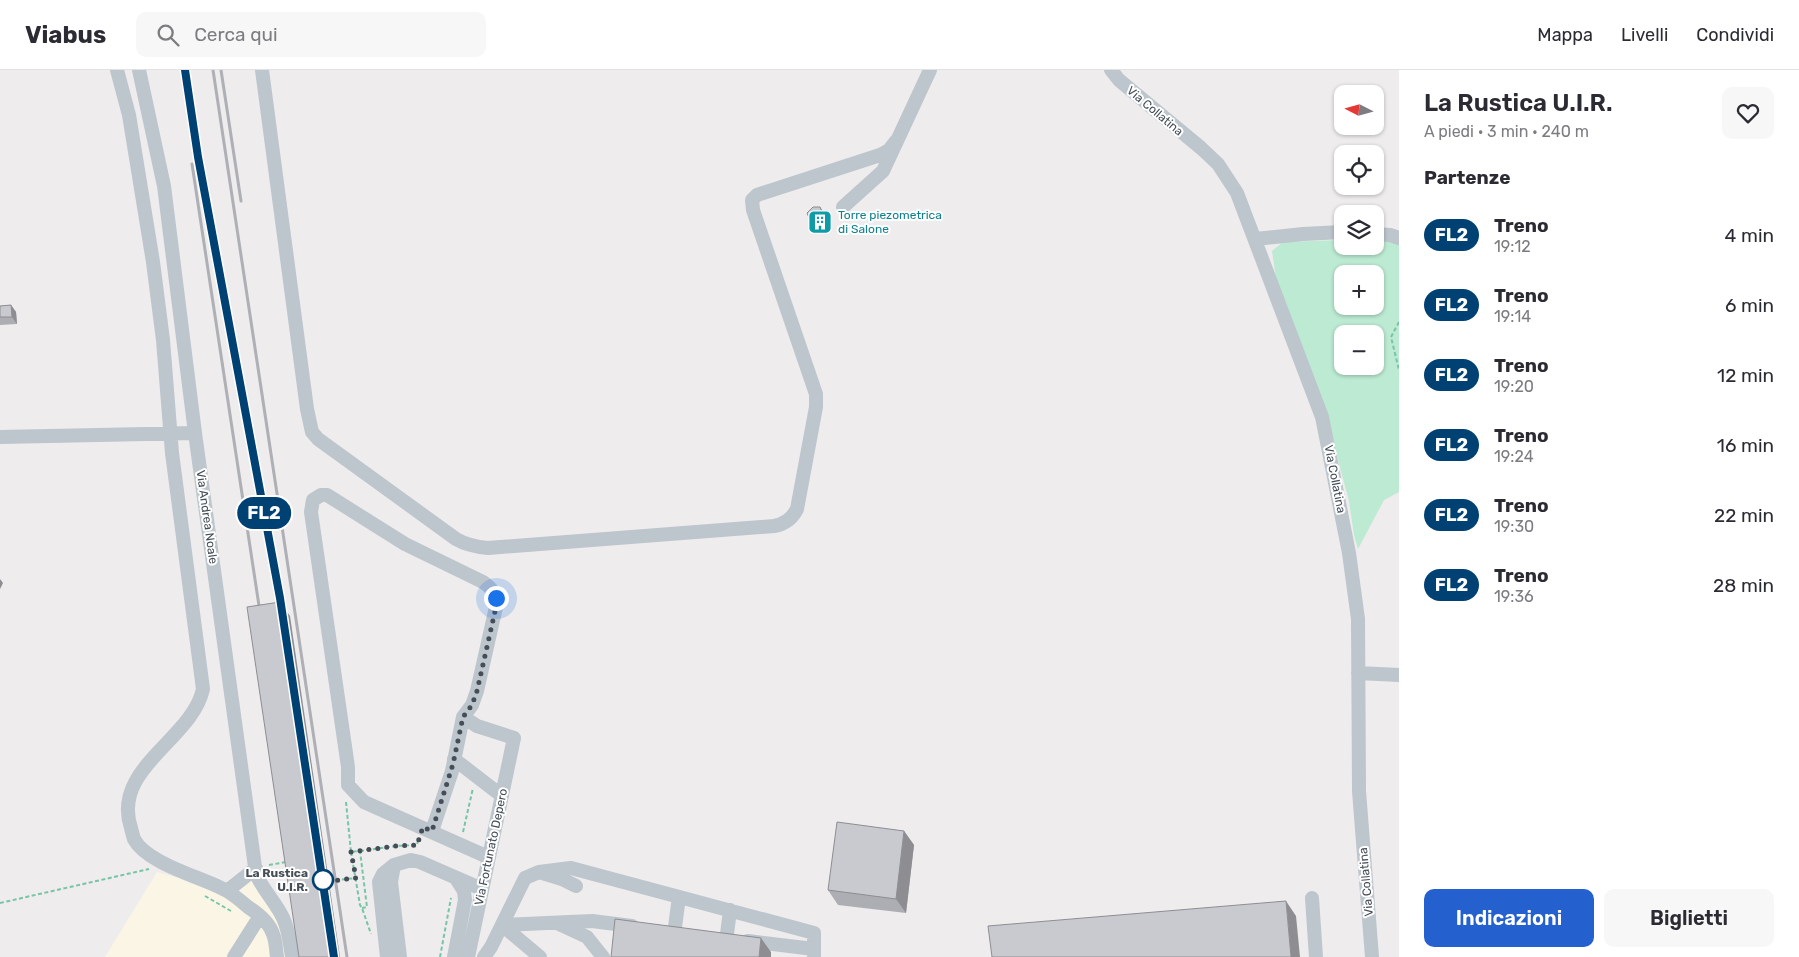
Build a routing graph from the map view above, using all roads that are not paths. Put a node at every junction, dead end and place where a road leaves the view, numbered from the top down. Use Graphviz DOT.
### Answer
graph roads {
  1 [pos="117,70"];
  2 [pos="139,70"];
  3 [pos="262,70"];
  4 [pos="930,70"];
  5 [pos="1111,70"];
  6 [pos="896,141"];
  7 [pos="843,207"];
  8 [pos="1334,232"];
  9 [pos="1384,235"];
  10 [pos="1399,238"];
  11 [pos="1255,239"];
  12 [pos="195,433"];
  13 [pos="170,434"];
  14 [pos="0,437"];
  15 [pos="1358,673"];
  16 [pos="1399,675"];
  17 [pos="463,717"];
  18 [pos="454,759"];
  19 [pos="502,796"];
  20 [pos="427,829"];
  21 [pos="488,857"];
  22 [pos="394,865"];
  23 [pos="256,868"];
  24 [pos="539,872"];
  25 [pos="455,876"];
  26 [pos="576,886"];
  27 [pos="482,889"];
  28 [pos="227,891"];
  29 [pos="679,897"];
  30 [pos="1312,898"];
  31 [pos="730,910"];
  32 [pos="260,916"];
  33 [pos="766,920"];
  34 [pos="556,923"];
  35 [pos="502,925"];
  36 [pos="675,927"];
  37 [pos="688,933"];
  38 [pos="764,939"];
  39 [pos="814,953"];
  40 [pos="234,957"];
  41 [pos="277,957"];
  42 [pos="292,957"];
  43 [pos="387,957"];
  44 [pos="400,957"];
  45 [pos="454,957"];
  46 [pos="468,957"];
  47 [pos="484,957"];
  48 [pos="540,957"];
  49 [pos="603,957"];
  50 [pos="1316,957"];
  51 [pos="1372,957"];
  1 -- 13 [label="street"];
  2 -- 12 [label="street, Via Andrea Noale"];
  3 -- 6 [label="street"];
  4 -- 6 [label="street"];
  5 -- 11 [label="street, Via Collatina"];
  6 -- 7 [label="street"];
  8 -- 11 [label="street"];
  9 -- 10 [label="street"];
  11 -- 15 [label="street, Via Collatina"];
  12 -- 13 [label="street"];
  12 -- 23 [label="street, Via Andrea Noale"];
  13 -- 14 [label="street"];
  13 -- 28 [label="street"];
  15 -- 16 [label="street"];
  15 -- 51 [label="street, Via Collatina"];
  17 -- 18 [label="street"];
  17 -- 19 [label="street, Via Fortunato Depero"];
  17 -- 20 [label="street"];
  18 -- 19 [label="street"];
  18 -- 20 [label="street"];
  19 -- 21 [label="street, Via Fortunato Depero"];
  20 -- 21 [label="street"];
  21 -- 27 [label="street, Via Fortunato Depero"];
  22 -- 25 [label="street"];
  22 -- 43 [label="street"];
  22 -- 44 [label="street"];
  23 -- 28 [label="street"];
  23 -- 42 [label="street, Via Andrea Noale"];
  24 -- 26 [label="street"];
  24 -- 29 [label="street"];
  24 -- 35 [label="street"];
  25 -- 27 [label="street"];
  25 -- 45 [label="street"];
  27 -- 46 [label="street, Via Fortunato Depero"];
  28 -- 32 [label="street"];
  29 -- 31 [label="street"];
  29 -- 36 [label="street"];
  30 -- 50 [label="street"];
  31 -- 33 [label="street"];
  31 -- 39 [label="street"];
  32 -- 40 [label="street"];
  32 -- 41 [label="street"];
  33 -- 38 [label="street"];
  33 -- 39 [label="street"];
  34 -- 35 [label="street"];
  34 -- 37 [label="street"];
  34 -- 49 [label="street"];
  35 -- 47 [label="street"];
  35 -- 48 [label="street"];
}
